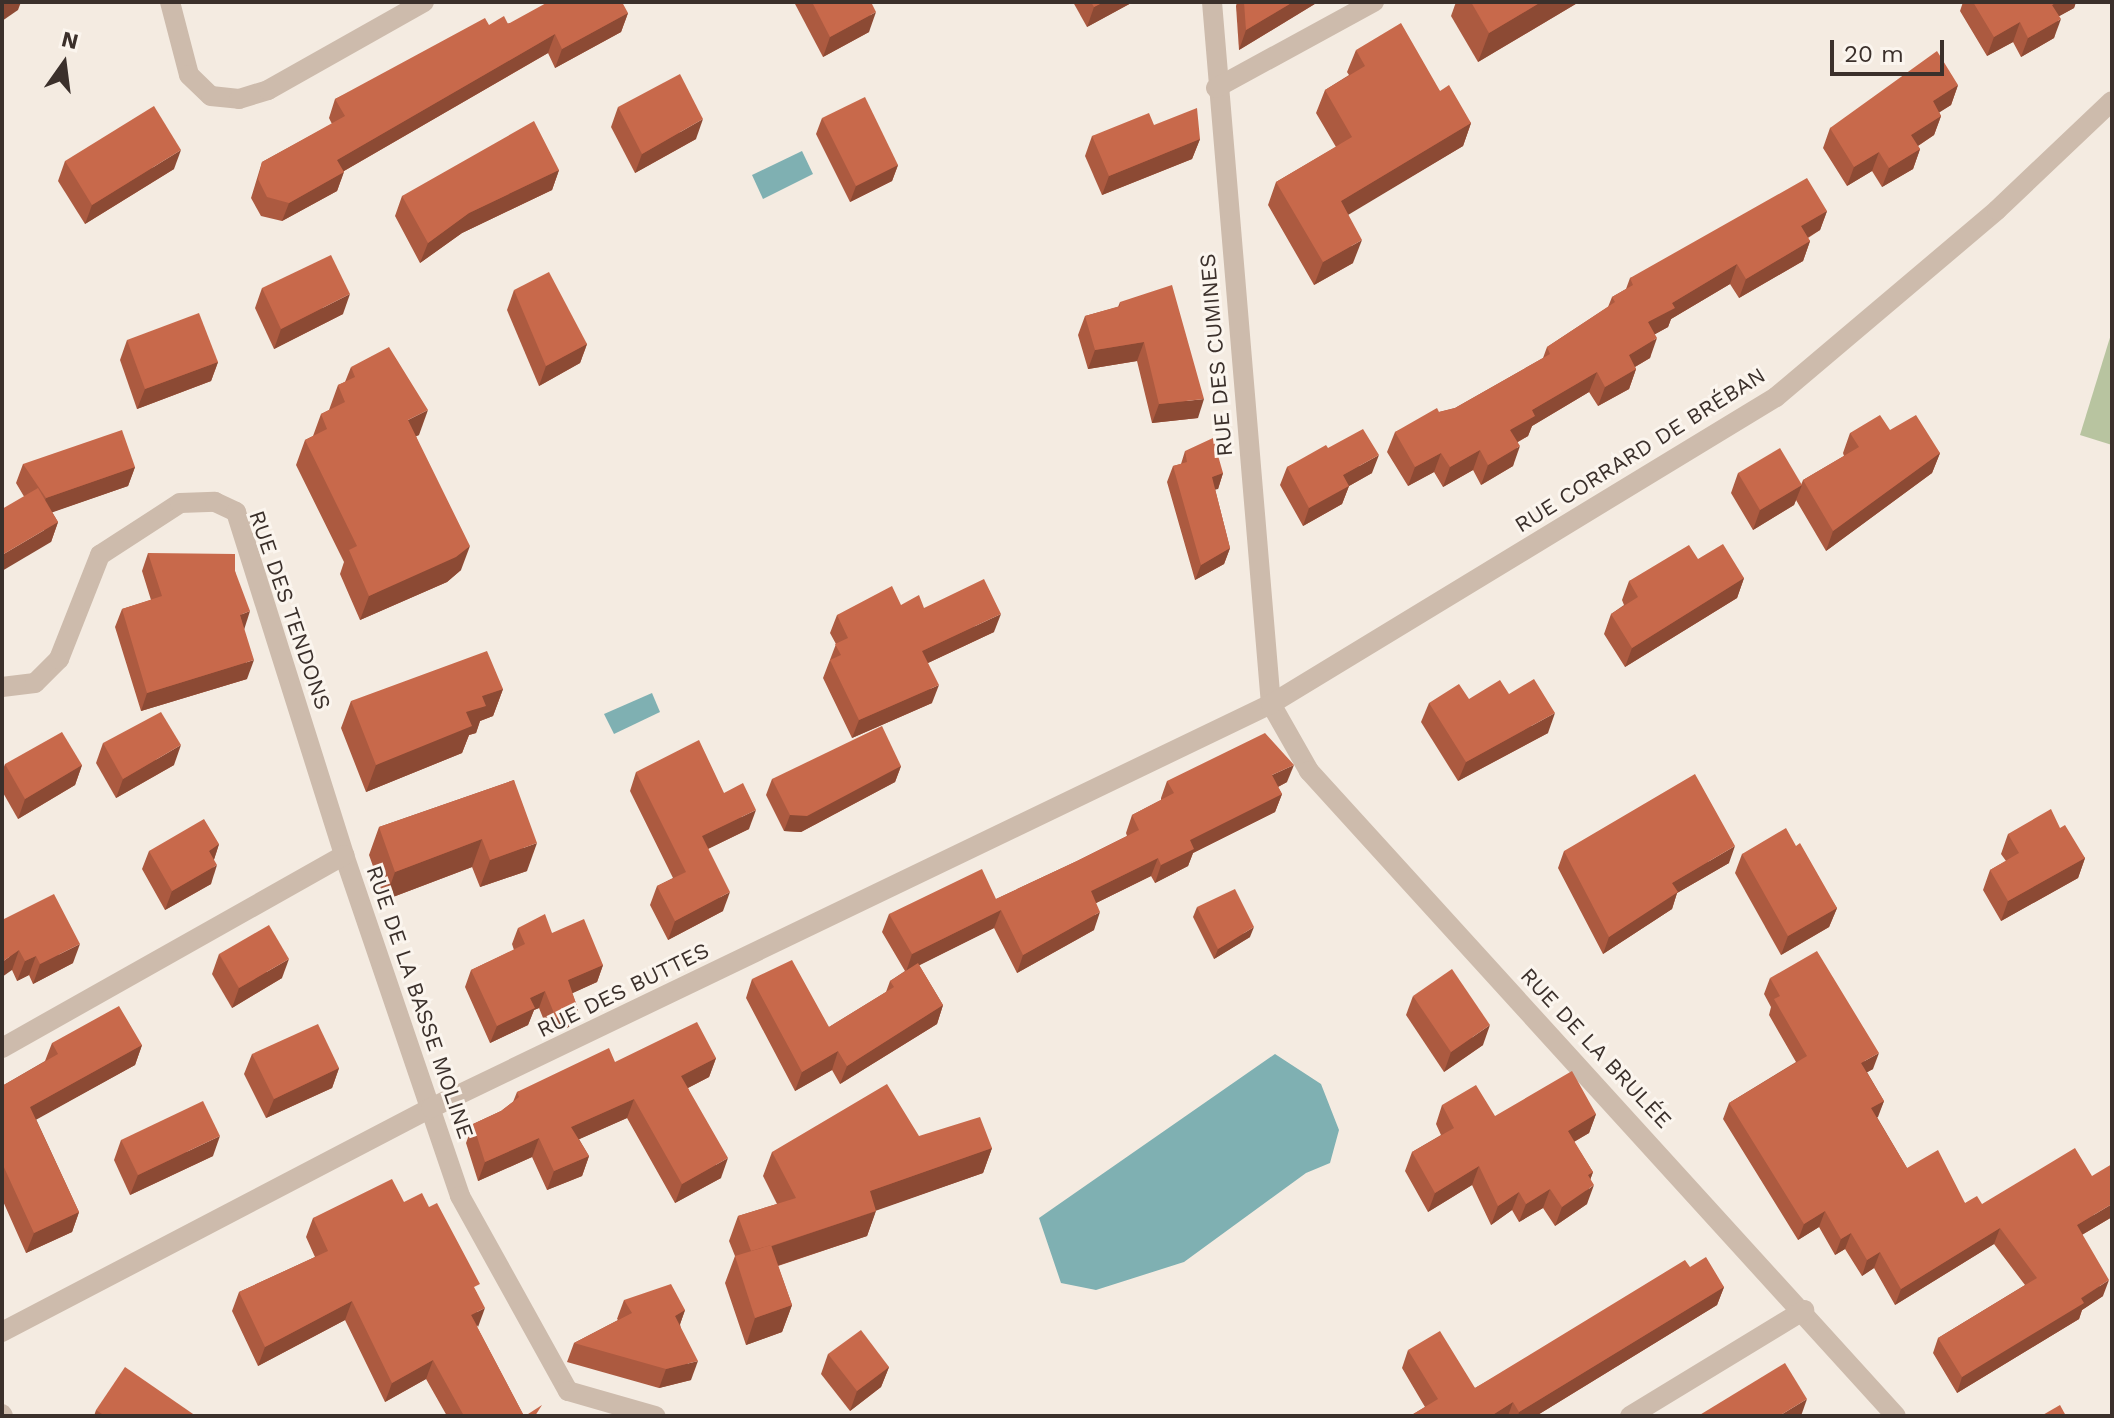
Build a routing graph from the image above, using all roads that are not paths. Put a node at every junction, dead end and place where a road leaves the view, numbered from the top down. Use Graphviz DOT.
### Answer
graph roads {
  1 [pos="170,2"];
  2 [pos="424,2"];
  3 [pos="1212,2"];
  4 [pos="1374,2"];
  5 [pos="1216,88"];
  6 [pos="2112,101"];
  7 [pos="2,687"];
  8 [pos="1271,704"];
  9 [pos="344,855"];
  10 [pos="2,1048"];
  11 [pos="431,1108"];
  12 [pos="1804,1310"];
  13 [pos="2,1332"];
  14 [pos="655,1416"];
  15 [pos="1630,1416"];
  16 [pos="1896,1416"];
  1 -- 2 [label="street"];
  3 -- 5 [label="street, RUE DES CUMINES"];
  4 -- 5 [label="street"];
  5 -- 8 [label="street, RUE DES CUMINES"];
  6 -- 8 [label="street, RUE CORRARD DE BRÉBAN"];
  7 -- 9 [label="street, RUE DES TENDONS"];
  8 -- 11 [label="street, RUE DES BUTTES"];
  8 -- 12 [label="street, RUE DE LA BRULÉE"];
  9 -- 10 [label="street, RUE DE LA BASSE MOLINE"];
  9 -- 11 [label="street, RUE DE LA BASSE MOLINE"];
  11 -- 13 [label="street, RUE DES BUTTES"];
  11 -- 14 [label="street, RUE DE LA BASSE MOLINE"];
  12 -- 15 [label="street"];
  12 -- 16 [label="street, RUE DE LA BRULÉE"];
}
